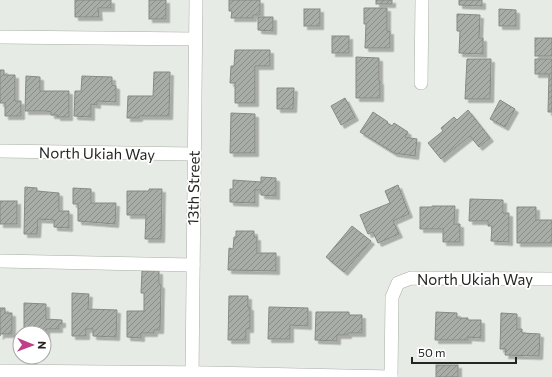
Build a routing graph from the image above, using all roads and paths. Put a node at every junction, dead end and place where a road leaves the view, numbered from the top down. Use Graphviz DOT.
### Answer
graph roads {
  1 [pos="196,0"];
  2 [pos="422,0"];
  3 [pos="0,37"];
  4 [pos="195,39"];
  5 [pos="421,83"];
  6 [pos="0,151"];
  7 [pos="194,154"];
  8 [pos="0,261"];
  9 [pos="193,265"];
  10 [pos="552,279"];
  11 [pos="0,371"];
  12 [pos="192,375"];
  13 [pos="391,377"];
  1 -- 4 [label="street, 13th Street"];
  2 -- 5 [label="street"];
  3 -- 4 [label="street"];
  4 -- 7 [label="street, 13th Street"];
  6 -- 7 [label="street, North Ukiah Way"];
  7 -- 9 [label="street, 13th Street"];
  8 -- 9 [label="street"];
  9 -- 12 [label="street, 13th Street"];
  10 -- 13 [label="street, North Ukiah Way"];
  11 -- 12 [label="street"];
  12 -- 13 [label="street"];
}
